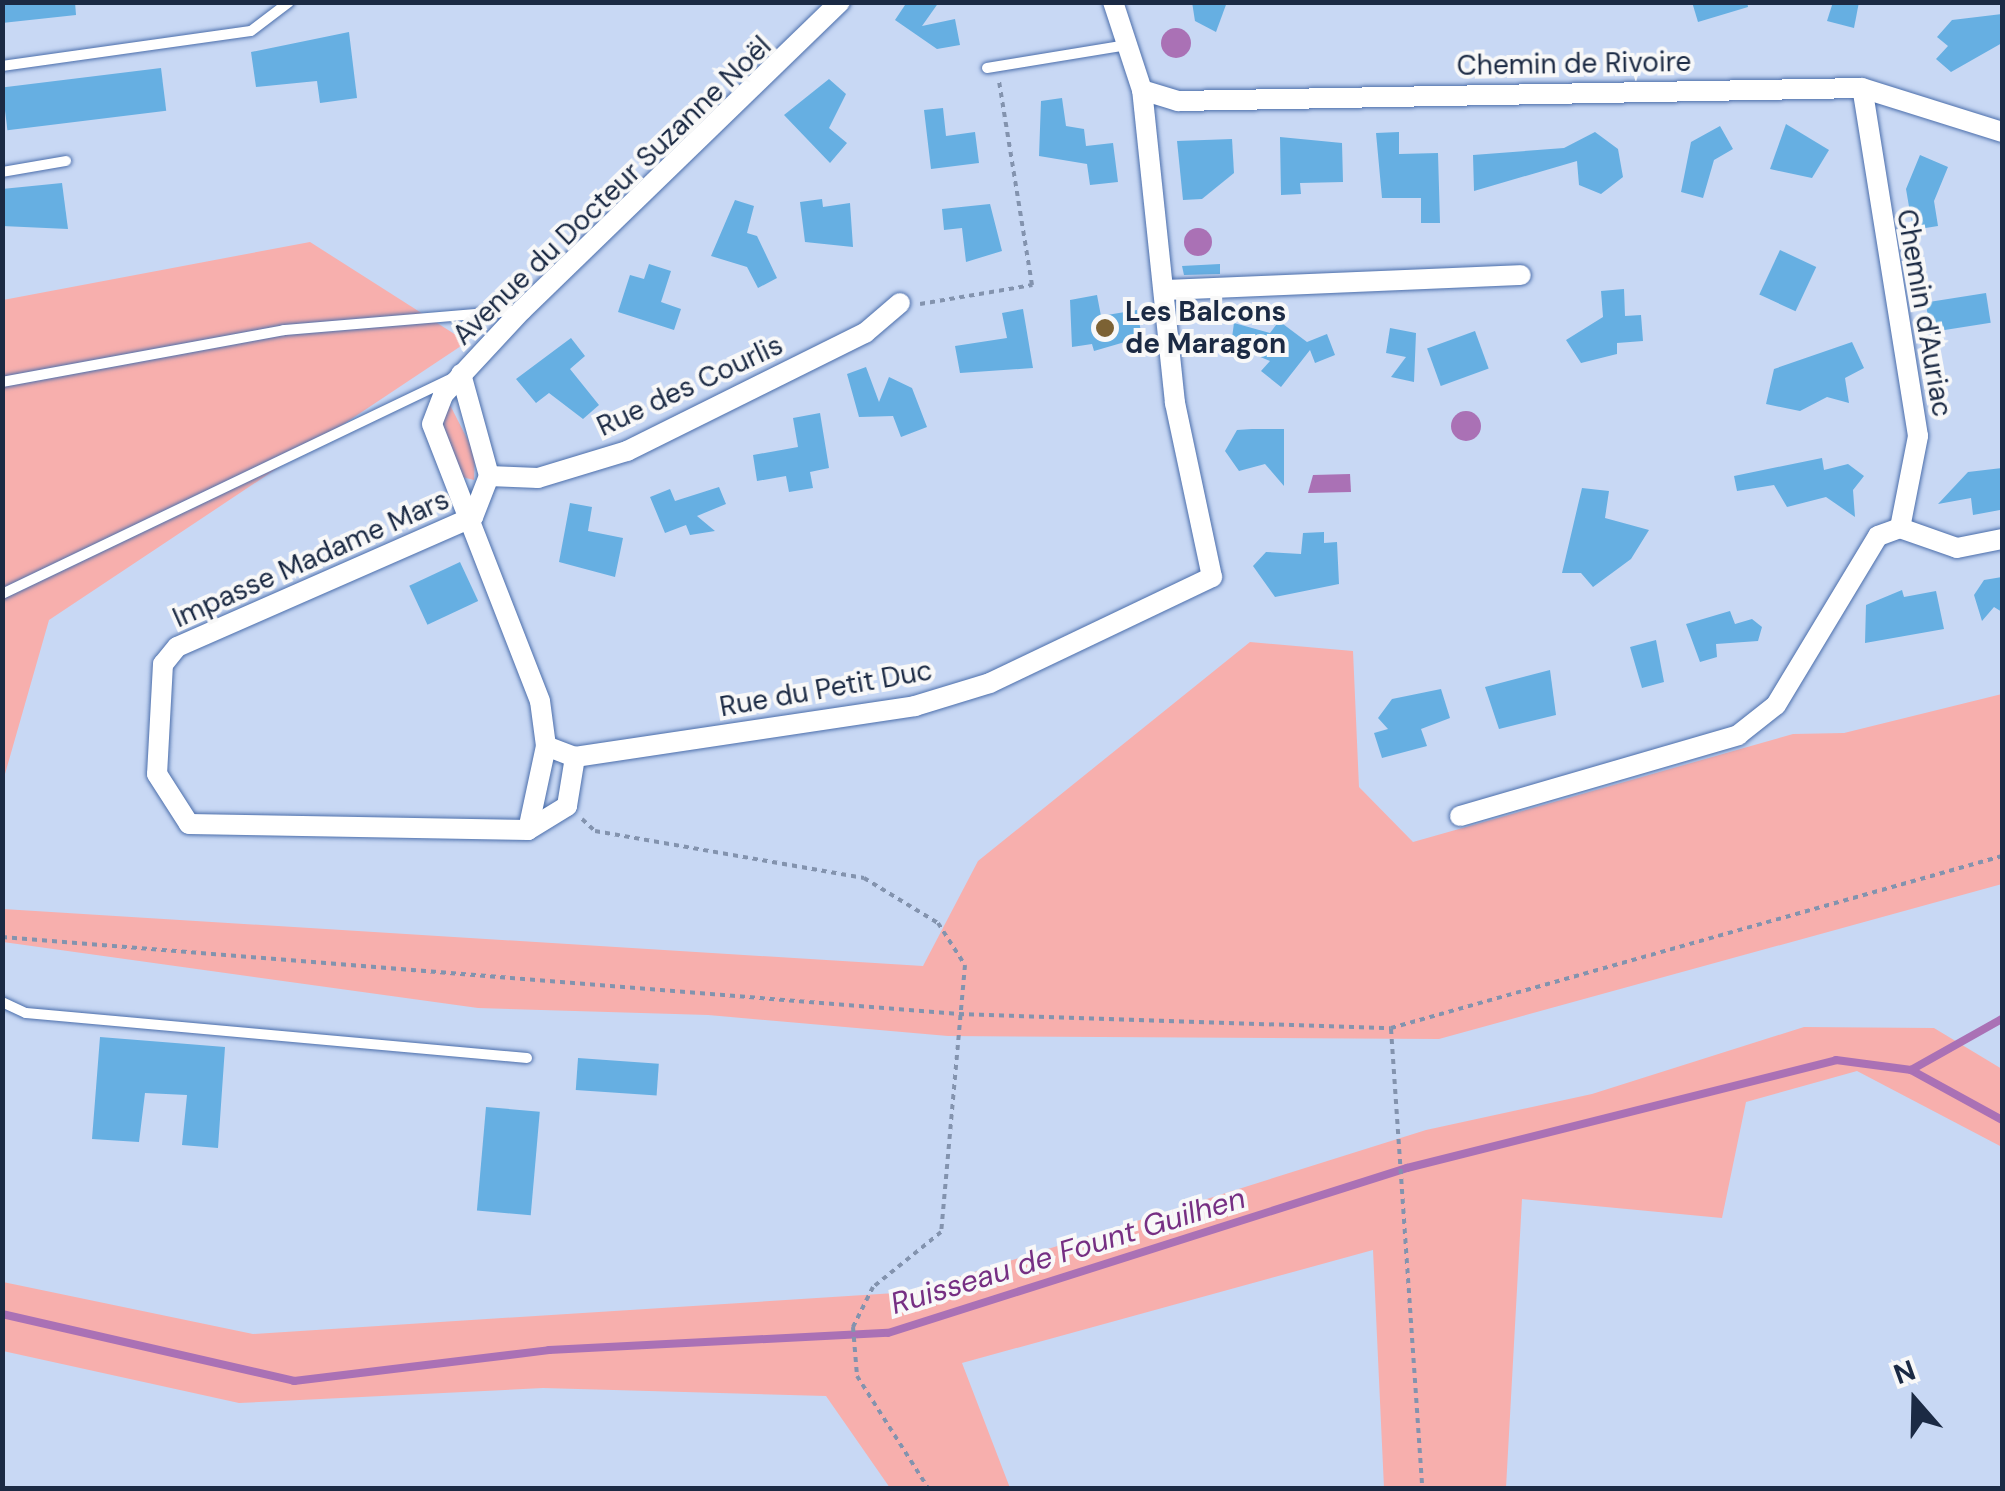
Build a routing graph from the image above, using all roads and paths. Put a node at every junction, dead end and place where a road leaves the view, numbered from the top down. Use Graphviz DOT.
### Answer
graph roads {
  1 [pos="289,2"];
  2 [pos="840,2"];
  3 [pos="1113,2"];
  4 [pos="1127,45"];
  5 [pos="2,66"];
  6 [pos="992,67"];
  7 [pos="1862,88"];
  8 [pos="1142,90"];
  9 [pos="2002,132"];
  10 [pos="66,161"];
  11 [pos="2,172"];
  12 [pos="1521,275"];
  13 [pos="1164,290"];
  14 [pos="900,303"];
  15 [pos="522,310"];
  16 [pos="461,374"];
  17 [pos="2,382"];
  18 [pos="489,476"];
  19 [pos="473,517"];
  20 [pos="1900,528"];
  21 [pos="2002,539"];
  22 [pos="2,594"];
  23 [pos="546,746"];
  24 [pos="575,757"];
  25 [pos="567,806"];
  26 [pos="1460,816"];
  27 [pos="528,830"];
  28 [pos="2002,856"];
  29 [pos="2,938"];
  30 [pos="2,1002"];
  31 [pos="959,1014"];
  32 [pos="1390,1028"];
  33 [pos="527,1058"];
  34 [pos="928,1488"];
  35 [pos="1422,1488"];
  1 -- 5 [label="lane"];
  2 -- 15 [label="street, Avenue du Docteur Suzanne Noël"];
  3 -- 4 [label="street"];
  4 -- 6 [label="lane"];
  4 -- 8 [label="street"];
  6 -- 14 [label="path"];
  7 -- 8 [label="street, Chemin de Rivoire"];
  7 -- 9 [label="street, Chemin de Rivoire"];
  7 -- 20 [label="street, Chemin d'Auriac"];
  8 -- 13 [label="street"];
  10 -- 11 [label="lane"];
  12 -- 13 [label="street"];
  13 -- 24 [label="street, Rue du Petit Duc"];
  14 -- 18 [label="street, Rue des Courlis"];
  15 -- 16 [label="street, Avenue du Docteur Suzanne Noël"];
  15 -- 17 [label="lane"];
  16 -- 18 [label="street, Avenue du Docteur Suzanne Noël"];
  16 -- 19 [label="street, Avenue du Docteur Suzanne Noël"];
  16 -- 22 [label="lane"];
  18 -- 19 [label="street, Impasse Madame Mars"];
  19 -- 23 [label="street"];
  19 -- 27 [label="street, Impasse Madame Mars"];
  20 -- 21 [label="street"];
  20 -- 26 [label="street"];
  23 -- 24 [label="street, Rue du Petit Duc"];
  23 -- 27 [label="street"];
  24 -- 25 [label="street"];
  25 -- 27 [label="street"];
  25 -- 31 [label="path"];
  28 -- 32 [label="path"];
  29 -- 31 [label="path"];
  30 -- 33 [label="lane"];
  31 -- 32 [label="path"];
  31 -- 34 [label="path"];
  32 -- 35 [label="path"];
}
